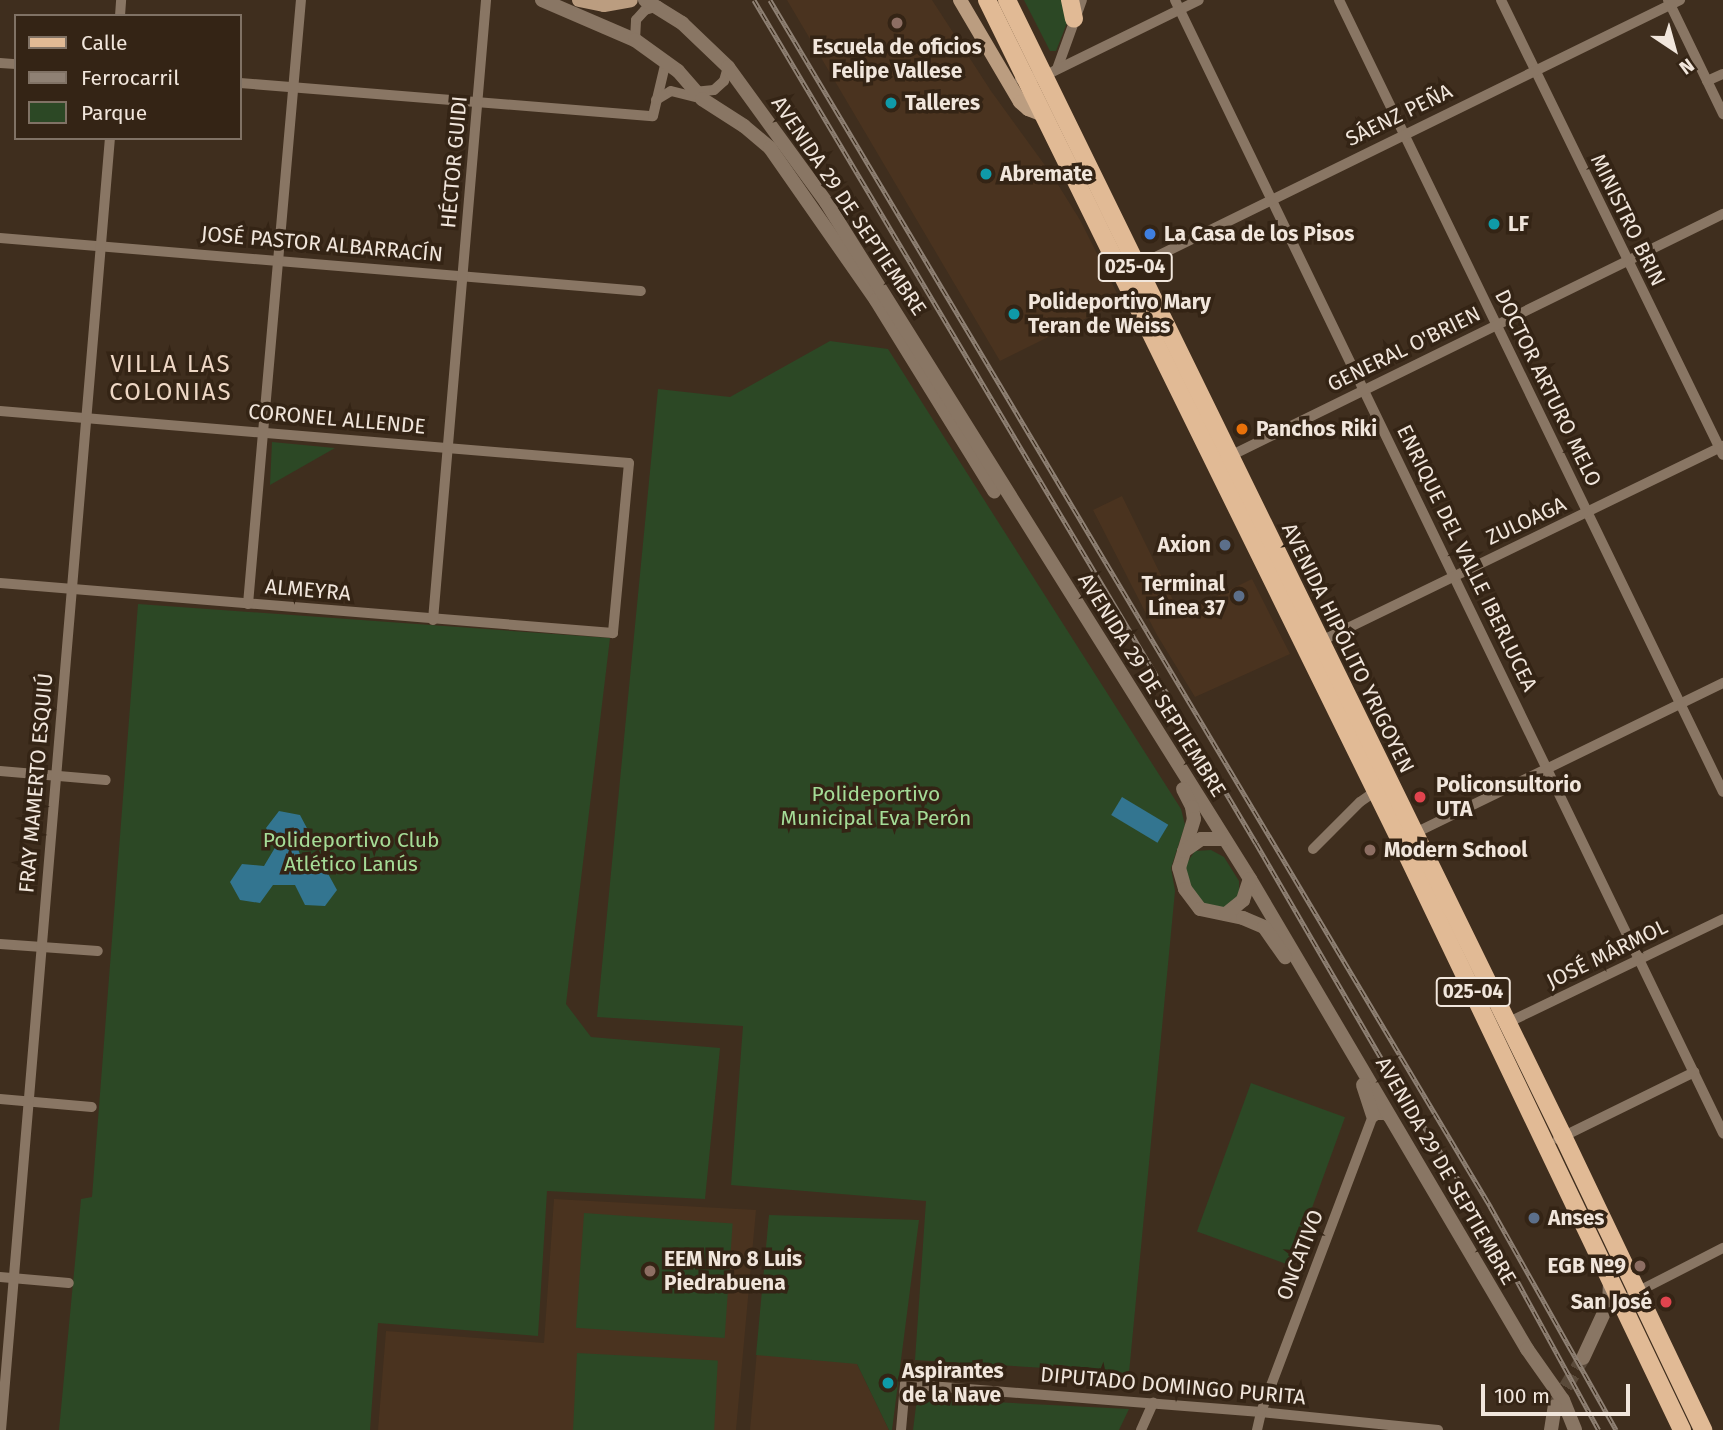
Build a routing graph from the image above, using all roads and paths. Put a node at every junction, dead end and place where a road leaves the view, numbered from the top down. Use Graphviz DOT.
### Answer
graph roads {
  1 [pos="301,0"];
  2 [pos="486,0"];
  3 [pos="542,0"];
  4 [pos="579,0"];
  5 [pos="631,0"];
  6 [pos="960,0"];
  7 [pos="987,0"];
  8 [pos="1007,0"];
  9 [pos="1070,0"];
  10 [pos="1082,0"];
  11 [pos="1199,0"];
  12 [pos="1339,0"];
  13 [pos="1501,0"];
  14 [pos="1673,2"];
  15 [pos="652,3"];
  16 [pos="1178,5"];
  17 [pos="1074,19"];
  18 [pos="635,40"];
  19 [pos="666,61"];
  20 [pos="728,67"];
  21 [pos="1535,69"];
  22 [pos="1051,72"];
  23 [pos="1723,74"];
  24 [pos="1027,78"];
  25 [pos="1006,80"];
  26 [pos="1707,81"];
  27 [pos="242,83"];
  28 [pos="294,88"];
  29 [pos="698,96"];
  30 [pos="478,101"];
  31 [pos="654,102"];
  32 [pos="1723,114"];
  33 [pos="1045,115"];
  34 [pos="1403,134"];
  35 [pos="110,140"];
  36 [pos="1272,199"];
  37 [pos="1723,214"];
  38 [pos="0,238"];
  39 [pos="100,246"];
  40 [pos="279,259"];
  41 [pos="1626,262"];
  42 [pos="1135,267"];
  43 [pos="463,275"];
  44 [pos="641,291"];
  45 [pos="1497,325"];
  46 [pos="1363,389"];
  47 [pos="0,411"];
  48 [pos="85,418"];
  49 [pos="263,433"];
  50 [pos="448,448"];
  51 [pos="1722,450"];
  52 [pos="1222,460"];
  53 [pos="1588,513"];
  54 [pos="1455,576"];
  55 [pos="0,583"];
  56 [pos="72,589"];
  57 [pos="247,604"];
  58 [pos="433,620"];
  59 [pos="613,633"];
  60 [pos="1313,645"];
  61 [pos="1723,683"];
  62 [pos="1681,704"];
  63 [pos="1548,767"];
  64 [pos="0,771"];
  65 [pos="56,776"];
  66 [pos="106,779"];
  67 [pos="1376,791"];
  68 [pos="1723,792"];
  69 [pos="1407,836"];
  70 [pos="1224,839"];
  71 [pos="1313,849"];
  72 [pos="1183,853"];
  73 [pos="1250,879"];
  74 [pos="1226,914"];
  75 [pos="1723,919"];
  76 [pos="0,944"];
  77 [pos="42,947"];
  78 [pos="97,951"];
  79 [pos="1640,958"];
  80 [pos="1507,1023"];
  81 [pos="1694,1072"];
  82 [pos="0,1099"];
  83 [pos="30,1101"];
  84 [pos="92,1107"];
  85 [pos="1373,1115"];
  86 [pos="1393,1121"];
  87 [pos="1723,1133"];
  88 [pos="1563,1136"];
  89 [pos="1546,1145"];
  90 [pos="1723,1248"];
  91 [pos="0,1277"];
  92 [pos="15,1278"];
  93 [pos="1609,1281"];
  94 [pos="69,1283"];
  95 [pos="1637,1292"];
  96 [pos="1620,1303"];
  97 [pos="1153,1403"];
  98 [pos="1555,1406"];
  99 [pos="1261,1412"];
  100 [pos="1,1430"];
  101 [pos="901,1430"];
  102 [pos="1141,1430"];
  103 [pos="1258,1430"];
  104 [pos="1438,1430"];
  105 [pos="1551,1430"];
  106 [pos="1575,1430"];
  107 [pos="1682,1430"];
  108 [pos="1703,1430"];
  1 -- 28 [label="street"];
  2 -- 30 [label="street, HÉCTOR GUIDI"];
  3 -- 18 [label="street, AVENIDA 29 DE SEPTIEMBRE"];
  4 -- 5 [label="main road"];
  6 -- 25 [label="main road"];
  7 -- 24 [label="main road, AVENIDA HIPÓLITO YRIGOYEN / 025-04"];
  8 -- 22 [label="main road, AVENIDA HIPÓLITO YRIGOYEN / 025-04"];
  9 -- 17 [label="main road"];
  10 -- 17 [label="street"];
  11 -- 16 [label="street"];
  12 -- 34 [label="street, DOCTOR ARTURO MELO"];
  13 -- 21 [label="street, MINISTRO BRIN"];
  14 -- 21 [label="street, SÁENZ PEÑA"];
  14 -- 26 [label="street"];
  15 -- 18 [label="street"];
  15 -- 20 [label="street, AVENIDA 29 DE SEPTIEMBRE"];
  16 -- 22 [label="street"];
  16 -- 36 [label="street, ENRIQUE DEL VALLE IBERLUCEA"];
  17 -- 22 [label="street"];
  18 -- 19 [label="street, AVENIDA 29 DE SEPTIEMBRE"];
  19 -- 29 [label="street, AVENIDA 29 DE SEPTIEMBRE"];
  19 -- 31 [label="street"];
  20 -- 29 [label="street"];
  20 -- 70 [label="street, AVENIDA 29 DE SEPTIEMBRE"];
  21 -- 34 [label="street, SÁENZ PEÑA"];
  21 -- 41 [label="street, MINISTRO BRIN"];
  22 -- 24 [label="street"];
  22 -- 42 [label="main road, AVENIDA HIPÓLITO YRIGOYEN / 025-04"];
  23 -- 26 [label="street"];
  24 -- 25 [label="street"];
  24 -- 33 [label="main road, AVENIDA HIPÓLITO YRIGOYEN / 025-04"];
  25 -- 33 [label="main road"];
  26 -- 32 [label="street"];
  27 -- 28 [label="street"];
  28 -- 30 [label="street"];
  28 -- 40 [label="street"];
  29 -- 31 [label="street"];
  29 -- 72 [label="street, AVENIDA 29 DE SEPTIEMBRE"];
  30 -- 31 [label="street"];
  30 -- 43 [label="street, HÉCTOR GUIDI"];
  33 -- 52 [label="main road, AVENIDA HIPÓLITO YRIGOYEN / 025-04"];
  34 -- 36 [label="street, SÁENZ PEÑA"];
  34 -- 45 [label="street, DOCTOR ARTURO MELO"];
  35 -- 39 [label="street, FRAY MAMERTO ESQUIÚ"];
  36 -- 42 [label="street, SÁENZ PEÑA"];
  36 -- 46 [label="street, ENRIQUE DEL VALLE IBERLUCEA"];
  37 -- 41 [label="street, GENERAL O'BRIEN"];
  38 -- 39 [label="street, JOSÉ PASTOR ALBARRACÍN"];
  39 -- 40 [label="street, JOSÉ PASTOR ALBARRACÍN"];
  39 -- 48 [label="street, FRAY MAMERTO ESQUIÚ"];
  40 -- 43 [label="street, JOSÉ PASTOR ALBARRACÍN"];
  40 -- 49 [label="street"];
  41 -- 45 [label="street, GENERAL O'BRIEN"];
  41 -- 51 [label="street, MINISTRO BRIN"];
  42 -- 52 [label="main road, AVENIDA HIPÓLITO YRIGOYEN / 025-04"];
  43 -- 44 [label="street, JOSÉ PASTOR ALBARRACÍN"];
  43 -- 50 [label="street, HÉCTOR GUIDI"];
  45 -- 46 [label="street, GENERAL O'BRIEN"];
  45 -- 53 [label="street, DOCTOR ARTURO MELO"];
  46 -- 52 [label="street, GENERAL O'BRIEN"];
  46 -- 54 [label="street, ENRIQUE DEL VALLE IBERLUCEA"];
  47 -- 48 [label="street, CORONEL ALLENDE"];
  48 -- 49 [label="street, CORONEL ALLENDE"];
  48 -- 56 [label="street, FRAY MAMERTO ESQUIÚ"];
  49 -- 50 [label="street, CORONEL ALLENDE"];
  49 -- 57 [label="street"];
  50 -- 58 [label="street, HÉCTOR GUIDI"];
  50 -- 59 [label="street, CORONEL ALLENDE"];
  51 -- 53 [label="street, ZULOAGA"];
  52 -- 60 [label="main road, AVENIDA HIPÓLITO YRIGOYEN / 025-04"];
  53 -- 54 [label="street, ZULOAGA"];
  53 -- 62 [label="street, DOCTOR ARTURO MELO"];
  54 -- 60 [label="street, ZULOAGA"];
  54 -- 63 [label="street, ENRIQUE DEL VALLE IBERLUCEA"];
  55 -- 56 [label="street, ALMEYRA"];
  56 -- 57 [label="street, ALMEYRA"];
  56 -- 65 [label="street, FRAY MAMERTO ESQUIÚ"];
  57 -- 58 [label="street, ALMEYRA"];
  58 -- 59 [label="street, ALMEYRA"];
  60 -- 67 [label="main road, AVENIDA HIPÓLITO YRIGOYEN / 025-04"];
  60 -- 69 [label="main road, AVENIDA HIPÓLITO YRIGOYEN / 025-04"];
  61 -- 62 [label="street"];
  62 -- 63 [label="street"];
  62 -- 68 [label="street, DOCTOR ARTURO MELO"];
  63 -- 69 [label="street"];
  63 -- 79 [label="street, ENRIQUE DEL VALLE IBERLUCEA"];
  64 -- 65 [label="street"];
  65 -- 66 [label="street"];
  65 -- 77 [label="street, FRAY MAMERTO ESQUIÚ"];
  67 -- 69 [label="main road, AVENIDA HIPÓLITO YRIGOYEN / 025-04"];
  67 -- 71 [label="street"];
  69 -- 80 [label="main road, AVENIDA HIPÓLITO YRIGOYEN / 025-04"];
  69 -- 89 [label="main road, AVENIDA HIPÓLITO YRIGOYEN / 025-04"];
  70 -- 72 [label="street"];
  70 -- 73 [label="street, AVENIDA 29 DE SEPTIEMBRE"];
  72 -- 74 [label="street, AVENIDA 29 DE SEPTIEMBRE"];
  73 -- 74 [label="street"];
  73 -- 86 [label="street, AVENIDA 29 DE SEPTIEMBRE"];
  74 -- 85 [label="street, AVENIDA 29 DE SEPTIEMBRE"];
  75 -- 79 [label="street, JOSÉ MÁRMOL"];
  76 -- 77 [label="street"];
  77 -- 78 [label="street"];
  77 -- 83 [label="street, FRAY MAMERTO ESQUIÚ"];
  79 -- 80 [label="street, JOSÉ MÁRMOL"];
  79 -- 81 [label="street, ENRIQUE DEL VALLE IBERLUCEA"];
  80 -- 88 [label="main road, AVENIDA HIPÓLITO YRIGOYEN / 025-04"];
  81 -- 87 [label="street, ENRIQUE DEL VALLE IBERLUCEA"];
  81 -- 88 [label="street"];
  82 -- 83 [label="street"];
  83 -- 84 [label="street"];
  83 -- 92 [label="street, FRAY MAMERTO ESQUIÚ"];
  85 -- 86 [label="street"];
  85 -- 99 [label="street, ONCATIVO"];
  86 -- 106 [label="street, AVENIDA 29 DE SEPTIEMBRE"];
  88 -- 89 [label="street"];
  88 -- 95 [label="main road, AVENIDA HIPÓLITO YRIGOYEN / 025-04"];
  89 -- 93 [label="main road, AVENIDA HIPÓLITO YRIGOYEN / 025-04"];
  90 -- 95 [label="street"];
  91 -- 92 [label="street"];
  92 -- 94 [label="street"];
  92 -- 100 [label="street, FRAY MAMERTO ESQUIÚ"];
  93 -- 96 [label="main road, AVENIDA HIPÓLITO YRIGOYEN / 025-04"];
  93 -- 96 [label="street"];
  95 -- 96 [label="street"];
  95 -- 108 [label="main road, AVENIDA HIPÓLITO YRIGOYEN / 025-04"];
  96 -- 107 [label="main road, AVENIDA HIPÓLITO YRIGOYEN / 025-04"];
  97 -- 99 [label="street, DIPUTADO DOMINGO PURITA"];
  97 -- 101 [label="street, DIPUTADO DOMINGO PURITA"];
  97 -- 102 [label="street"];
  98 -- 105 [label="street"];
  99 -- 103 [label="street, ONCATIVO"];
  99 -- 104 [label="street, DIPUTADO DOMINGO PURITA"];
}
